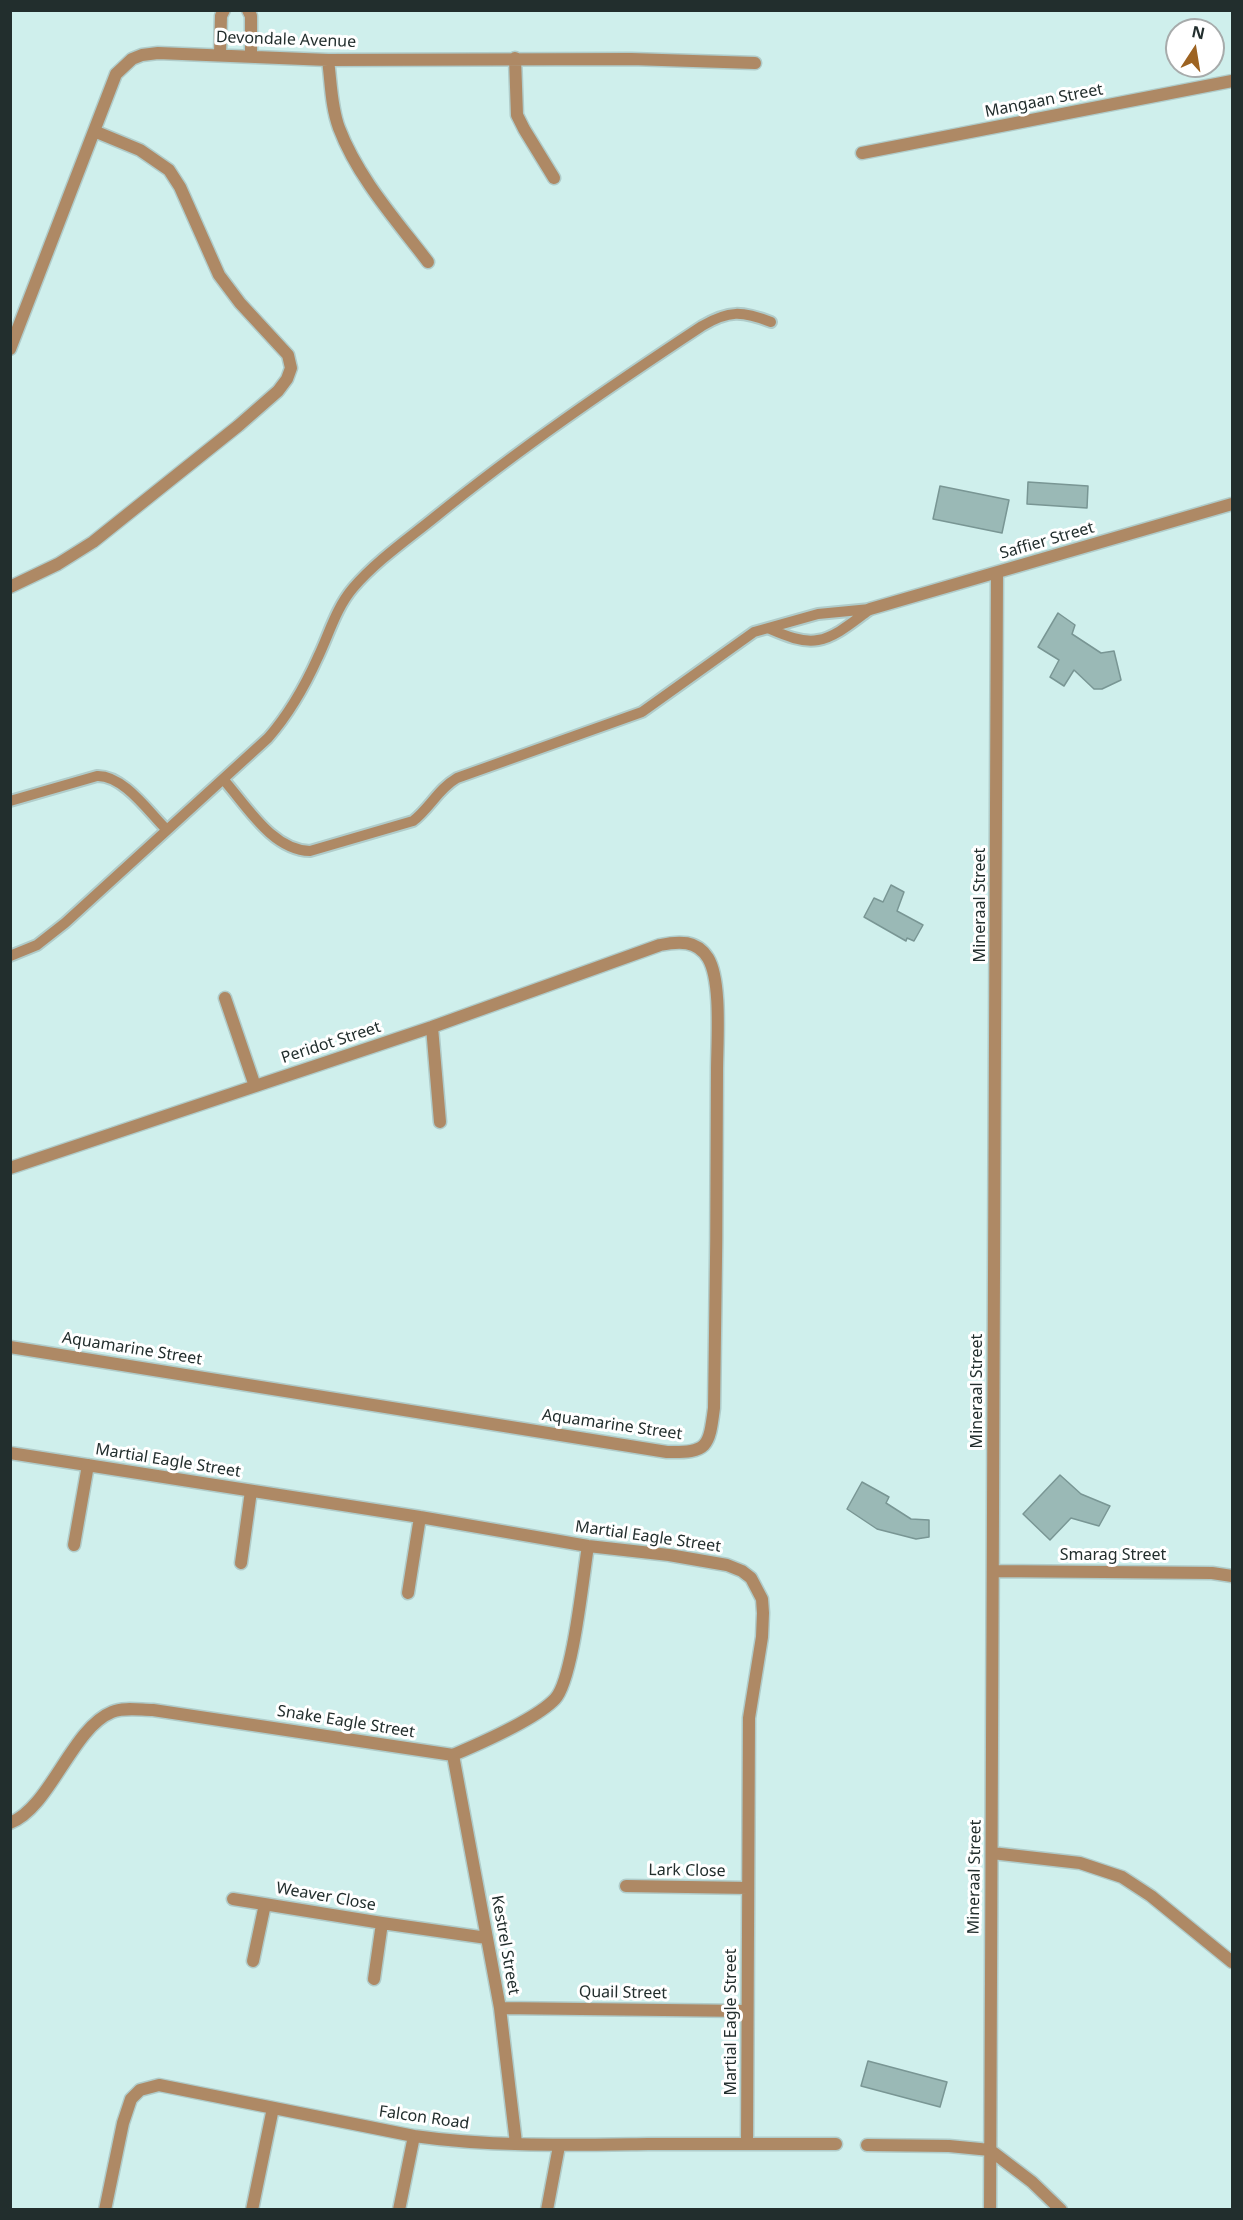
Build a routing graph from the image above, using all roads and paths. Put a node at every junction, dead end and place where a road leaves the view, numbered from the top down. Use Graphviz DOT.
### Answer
graph roads {
  1 [pos="224,10"];
  2 [pos="249,10"];
  3 [pos="220,55"];
  4 [pos="251,56"];
  5 [pos="515,58"];
  6 [pos="328,60"];
  7 [pos="755,63"];
  8 [pos="1233,81"];
  9 [pos="94,131"];
  10 [pos="862,153"];
  11 [pos="554,178"];
  12 [pos="428,262"];
  13 [pos="771,322"];
  14 [pos="10,349"];
  15 [pos="1233,504"];
  16 [pos="997,573"];
  17 [pos="10,587"];
  18 [pos="870,609"];
  19 [pos="770,629"];
  20 [pos="223,779"];
  21 [pos="10,801"];
  22 [pos="166,829"];
  23 [pos="660,945"];
  24 [pos="10,956"];
  25 [pos="225,998"];
  26 [pos="432,1027"];
  27 [pos="255,1086"];
  28 [pos="440,1122"];
  29 [pos="10,1168"];
  30 [pos="10,1347"];
  31 [pos="10,1454"];
  32 [pos="88,1466"];
  33 [pos="251,1491"];
  34 [pos="420,1517"];
  35 [pos="74,1545"];
  36 [pos="588,1546"];
  37 [pos="241,1563"];
  38 [pos="994,1571"];
  39 [pos="1233,1576"];
  40 [pos="408,1593"];
  41 [pos="453,1755"];
  42 [pos="11,1823"];
  43 [pos="992,1852"];
  44 [pos="626,1886"];
  45 [pos="748,1888"];
  46 [pos="233,1899"];
  47 [pos="265,1904"];
  48 [pos="382,1923"];
  49 [pos="488,1938"];
  50 [pos="254,1961"];
  51 [pos="1233,1962"];
  52 [pos="374,1979"];
  53 [pos="500,2008"];
  54 [pos="746,2011"];
  55 [pos="273,2108"];
  56 [pos="414,2136"];
  57 [pos="747,2143"];
  58 [pos="516,2144"];
  59 [pos="836,2144"];
  60 [pos="867,2145"];
  61 [pos="559,2146"];
  62 [pos="990,2150"];
  63 [pos="105,2210"];
  64 [pos="252,2210"];
  65 [pos="399,2210"];
  66 [pos="547,2210"];
  67 [pos="990,2210"];
  68 [pos="1060,2210"];
  1 -- 3 [label="street"];
  2 -- 4 [label="street"];
  3 -- 4 [label="street, Devondale Avenue"];
  3 -- 9 [label="street, Devondale Avenue"];
  4 -- 6 [label="street, Devondale Avenue"];
  5 -- 6 [label="street, Devondale Avenue"];
  5 -- 7 [label="street, Devondale Avenue"];
  5 -- 11 [label="street"];
  6 -- 12 [label="street"];
  8 -- 10 [label="street, Mangaan Street"];
  9 -- 14 [label="street, Devondale Avenue"];
  9 -- 17 [label="street"];
  13 -- 20 [label="lane"];
  15 -- 16 [label="street, Saffier Street"];
  16 -- 18 [label="street, Saffier Street"];
  16 -- 38 [label="street, Mineraal Street"];
  18 -- 19 [label="lane"];
  18 -- 19 [label="lane"];
  19 -- 20 [label="lane"];
  20 -- 22 [label="lane"];
  21 -- 22 [label="lane"];
  22 -- 24 [label="lane"];
  23 -- 26 [label="street, Peridot Street"];
  23 -- 30 [label="street, Aquamarine Street"];
  25 -- 27 [label="street"];
  26 -- 27 [label="street, Peridot Street"];
  26 -- 28 [label="street"];
  27 -- 29 [label="street, Peridot Street"];
  31 -- 32 [label="street, Martial Eagle Street"];
  32 -- 33 [label="street, Martial Eagle Street"];
  32 -- 35 [label="street"];
  33 -- 34 [label="street, Martial Eagle Street"];
  33 -- 37 [label="street"];
  34 -- 36 [label="street, Martial Eagle Street"];
  34 -- 40 [label="street"];
  36 -- 41 [label="street"];
  36 -- 45 [label="street, Martial Eagle Street"];
  38 -- 39 [label="street, Smarag Street"];
  38 -- 43 [label="street, Mineraal Street"];
  41 -- 42 [label="street, Snake Eagle Street"];
  41 -- 49 [label="street, Kestrel Street"];
  43 -- 51 [label="street"];
  43 -- 62 [label="street, Mineraal Street"];
  44 -- 45 [label="street, Lark Close"];
  45 -- 54 [label="street, Martial Eagle Street"];
  46 -- 47 [label="street, Weaver Close"];
  47 -- 48 [label="street, Weaver Close"];
  47 -- 50 [label="street, Weaver Close"];
  48 -- 49 [label="street, Weaver Close"];
  48 -- 52 [label="street, Weaver Close"];
  49 -- 53 [label="street, Kestrel Street"];
  53 -- 54 [label="street, Quail Street"];
  53 -- 58 [label="street, Kestrel Street"];
  54 -- 57 [label="street, Martial Eagle Street"];
  55 -- 56 [label="street, Falcon Road"];
  55 -- 63 [label="street, Falcon Road"];
  55 -- 64 [label="street"];
  56 -- 58 [label="street, Falcon Road"];
  56 -- 65 [label="street"];
  57 -- 59 [label="street, Falcon Road"];
  57 -- 61 [label="street, Falcon Road"];
  58 -- 61 [label="street, Falcon Road"];
  60 -- 62 [label="street"];
  61 -- 66 [label="street"];
  62 -- 67 [label="street, Mineraal Street"];
  62 -- 68 [label="street"];
}
